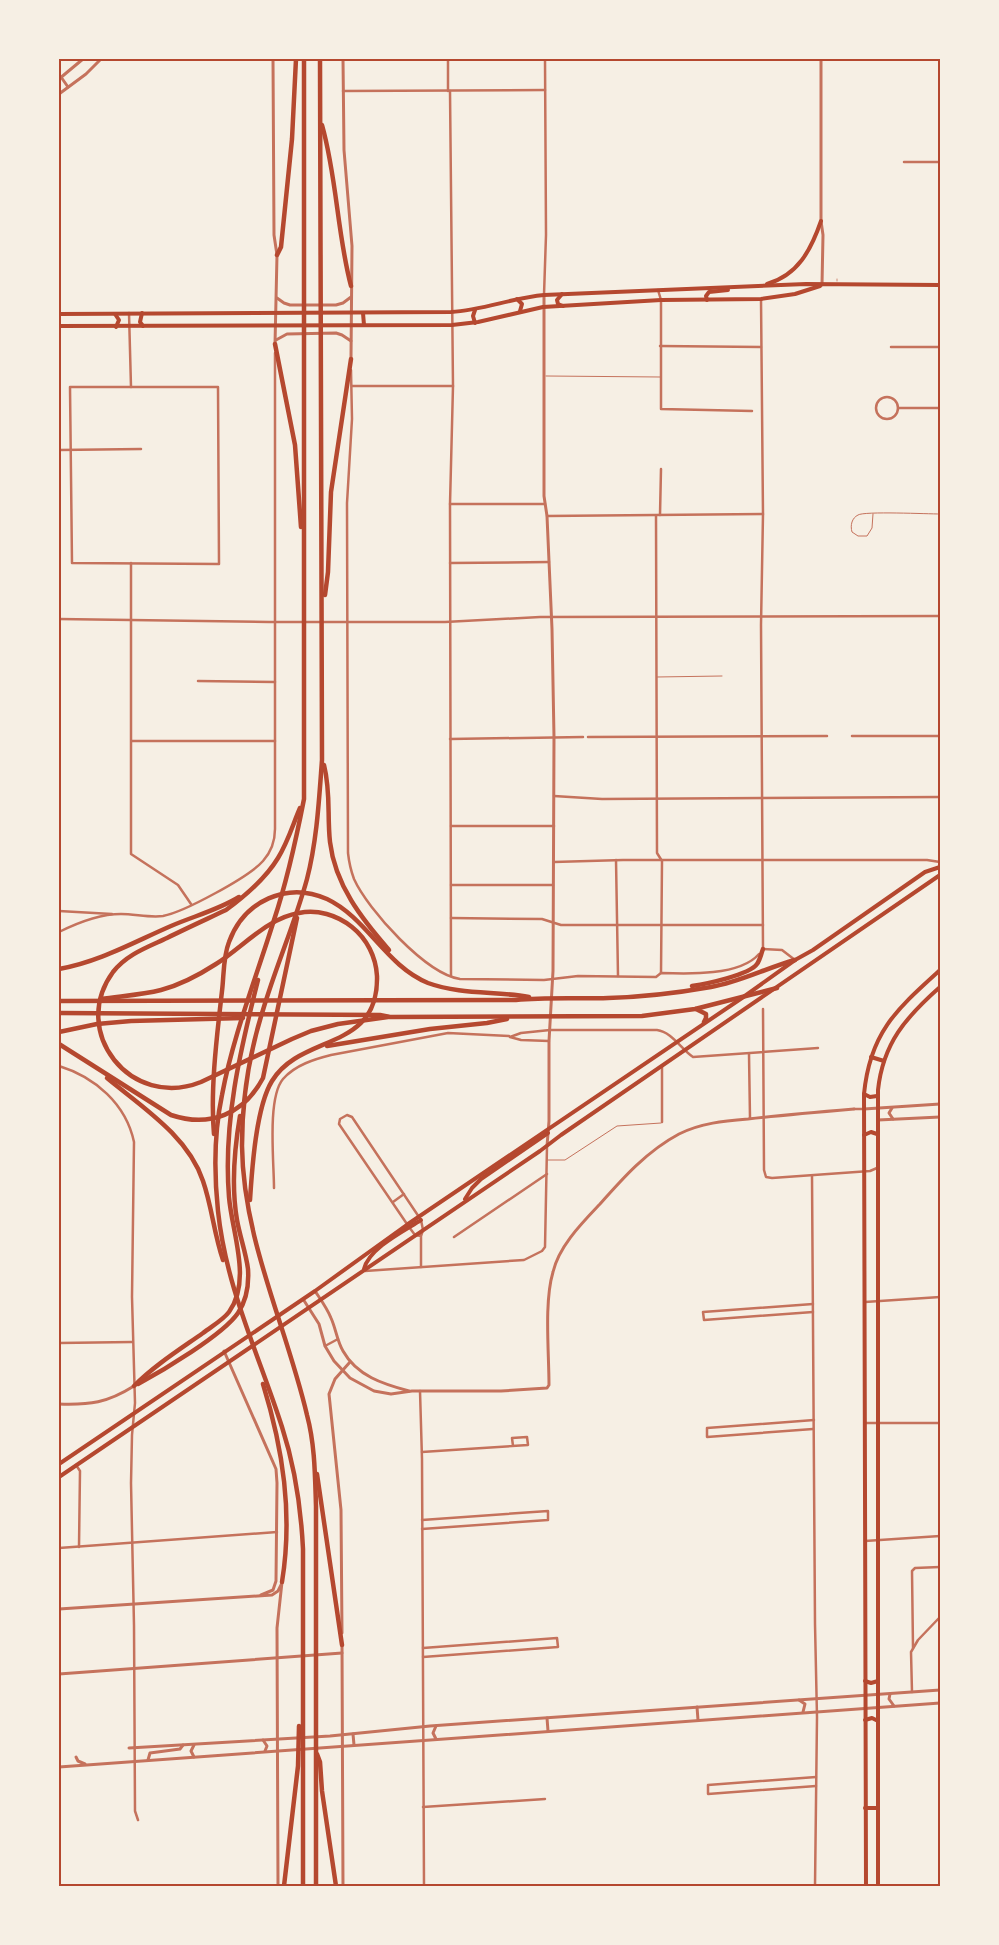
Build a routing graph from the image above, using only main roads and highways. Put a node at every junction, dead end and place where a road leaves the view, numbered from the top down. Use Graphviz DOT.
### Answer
graph roads {
  1 [pos="296,59"];
  2 [pos="304,59"];
  3 [pos="320,59"];
  4 [pos="320,118"];
  5 [pos="821,221"];
  6 [pos="277,256"];
  7 [pos="822,285"];
  8 [pos="940,285"];
  9 [pos="351,286"];
  10 [pos="757,286"];
  11 [pos="737,288"];
  12 [pos="562,294"];
  13 [pos="517,299"];
  14 [pos="707,300"];
  15 [pos="563,306"];
  16 [pos="475,310"];
  17 [pos="520,312"];
  18 [pos="142,313"];
  19 [pos="363,313"];
  20 [pos="59,314"];
  21 [pos="116,314"];
  22 [pos="264,314"];
  23 [pos="475,323"];
  24 [pos="364,325"];
  25 [pos="59,326"];
  26 [pos="143,326"];
  27 [pos="264,326"];
  28 [pos="116,327"];
  29 [pos="275,342"];
  30 [pos="351,359"];
  31 [pos="304,566"];
  32 [pos="323,603"];
  33 [pos="322,760"];
  34 [pos="304,800"];
  35 [pos="940,867"];
  36 [pos="940,876"];
  37 [pos="246,892"];
  38 [pos="302,897"];
  39 [pos="266,945"];
  40 [pos="763,949"];
  41 [pos="795,960"];
  42 [pos="59,969"];
  43 [pos="940,970"];
  44 [pos="438,985"];
  45 [pos="940,987"];
  46 [pos="777,988"];
  47 [pos="672,993"];
  48 [pos="536,998"];
  49 [pos="742,998"];
  50 [pos="105,1000"];
  51 [pos="59,1001"];
  52 [pos="695,1009"];
  53 [pos="59,1013"];
  54 [pos="208,1017"];
  55 [pos="380,1017"];
  56 [pos="517,1017"];
  57 [pos="704,1022"];
  58 [pos="59,1032"];
  59 [pos="59,1044"];
  60 [pos="318,1047"];
  61 [pos="871,1057"];
  62 [pos="884,1061"];
  63 [pos="91,1064"];
  64 [pos="245,1090"];
  65 [pos="864,1094"];
  66 [pos="877,1096"];
  67 [pos="548,1131"];
  68 [pos="877,1134"];
  69 [pos="864,1135"];
  70 [pos="215,1146"];
  71 [pos="464,1201"];
  72 [pos="249,1210"];
  73 [pos="408,1226"];
  74 [pos="362,1270"];
  75 [pos="230,1278"];
  76 [pos="250,1340"];
  77 [pos="314,1454"];
  78 [pos="59,1464"];
  79 [pos="59,1477"];
  80 [pos="282,1582"];
  81 [pos="342,1646"];
  82 [pos="303,1657"];
  83 [pos="865,1681"];
  84 [pos="878,1681"];
  85 [pos="865,1720"];
  86 [pos="878,1721"];
  87 [pos="317,1754"];
  88 [pos="865,1808"];
  89 [pos="878,1808"];
  90 [pos="284,1886"];
  91 [pos="302,1886"];
  92 [pos="316,1886"];
  93 [pos="336,1886"];
  94 [pos="866,1886"];
  95 [pos="878,1886"];
  1 -- 6 [label="highway"];
  2 -- 31 [label="highway"];
  3 -- 4 [label="highway"];
  4 -- 9 [label="highway"];
  4 -- 32 [label="highway"];
  5 -- 10 [label="main road"];
  7 -- 8 [label="main road"];
  7 -- 10 [label="main road"];
  7 -- 14 [label="main road"];
  10 -- 11 [label="main road"];
  11 -- 12 [label="main road"];
  11 -- 14 [label="main road"];
  12 -- 13 [label="main road"];
  12 -- 15 [label="main road"];
  13 -- 16 [label="main road"];
  13 -- 17 [label="main road"];
  14 -- 15 [label="main road"];
  15 -- 17 [label="main road"];
  16 -- 19 [label="main road"];
  16 -- 23 [label="main road"];
  17 -- 23 [label="main road"];
  18 -- 21 [label="main road"];
  18 -- 22 [label="main road"];
  18 -- 26 [label="main road"];
  19 -- 22 [label="main road"];
  19 -- 24 [label="main road"];
  20 -- 21 [label="main road"];
  21 -- 28 [label="main road"];
  22 -- 27 [label="main road"];
  23 -- 24 [label="main road"];
  24 -- 27 [label="main road"];
  25 -- 28 [label="main road"];
  26 -- 27 [label="main road"];
  26 -- 28 [label="main road"];
  29 -- 31 [label="highway"];
  30 -- 32 [label="highway"];
  31 -- 34 [label="highway"];
  32 -- 33 [label="highway"];
  33 -- 38 [label="highway"];
  33 -- 44 [label="highway"];
  34 -- 37 [label="highway"];
  34 -- 39 [label="highway"];
  35 -- 41 [label="main road"];
  36 -- 46 [label="main road"];
  37 -- 42 [label="highway"];
  37 -- 55 [label="highway"];
  38 -- 63 [label="highway"];
  38 -- 64 [label="highway"];
  39 -- 64 [label="highway"];
  39 -- 70 [label="highway"];
  40 -- 47 [label="highway"];
  41 -- 47 [label="highway"];
  41 -- 49 [label="main road"];
  43 -- 61 [label="main road"];
  44 -- 48 [label="highway"];
  44 -- 70 [label="highway"];
  45 -- 62 [label="main road"];
  46 -- 49 [label="highway"];
  46 -- 71 [label="main road"];
  47 -- 48 [label="highway"];
  48 -- 50 [label="highway"];
  49 -- 52 [label="highway"];
  49 -- 57 [label="main road"];
  50 -- 51 [label="highway"];
  50 -- 60 [label="highway"];
  52 -- 56 [label="highway"];
  52 -- 57 [label="highway"];
  53 -- 54 [label="highway"];
  54 -- 55 [label="highway"];
  54 -- 58 [label="highway"];
  55 -- 56 [label="highway"];
  56 -- 60 [label="highway"];
  57 -- 67 [label="main road"];
  59 -- 63 [label="highway"];
  60 -- 72 [label="highway"];
  61 -- 62 [label="main road"];
  61 -- 65 [label="main road"];
  62 -- 66 [label="main road"];
  63 -- 75 [label="highway"];
  64 -- 72 [label="highway"];
  65 -- 66 [label="main road"];
  65 -- 69 [label="main road"];
  66 -- 68 [label="main road"];
  67 -- 71 [label="main road"];
  67 -- 73 [label="main road"];
  68 -- 69 [label="main road"];
  68 -- 84 [label="main road"];
  69 -- 83 [label="main road"];
  70 -- 75 [label="highway"];
  71 -- 74 [label="main road"];
  72 -- 77 [label="highway"];
  73 -- 74 [label="main road"];
  73 -- 78 [label="main road"];
  74 -- 79 [label="main road"];
  75 -- 76 [label="highway"];
  76 -- 80 [label="highway"];
  76 -- 82 [label="highway"];
  77 -- 81 [label="highway"];
  77 -- 87 [label="highway"];
  82 -- 90 [label="highway"];
  82 -- 91 [label="highway"];
  83 -- 84 [label="main road"];
  83 -- 85 [label="main road"];
  84 -- 86 [label="main road"];
  85 -- 86 [label="main road"];
  85 -- 88 [label="main road"];
  86 -- 89 [label="main road"];
  87 -- 92 [label="highway"];
  87 -- 93 [label="highway"];
  88 -- 89 [label="main road"];
  88 -- 94 [label="main road"];
  89 -- 95 [label="main road"];
}
